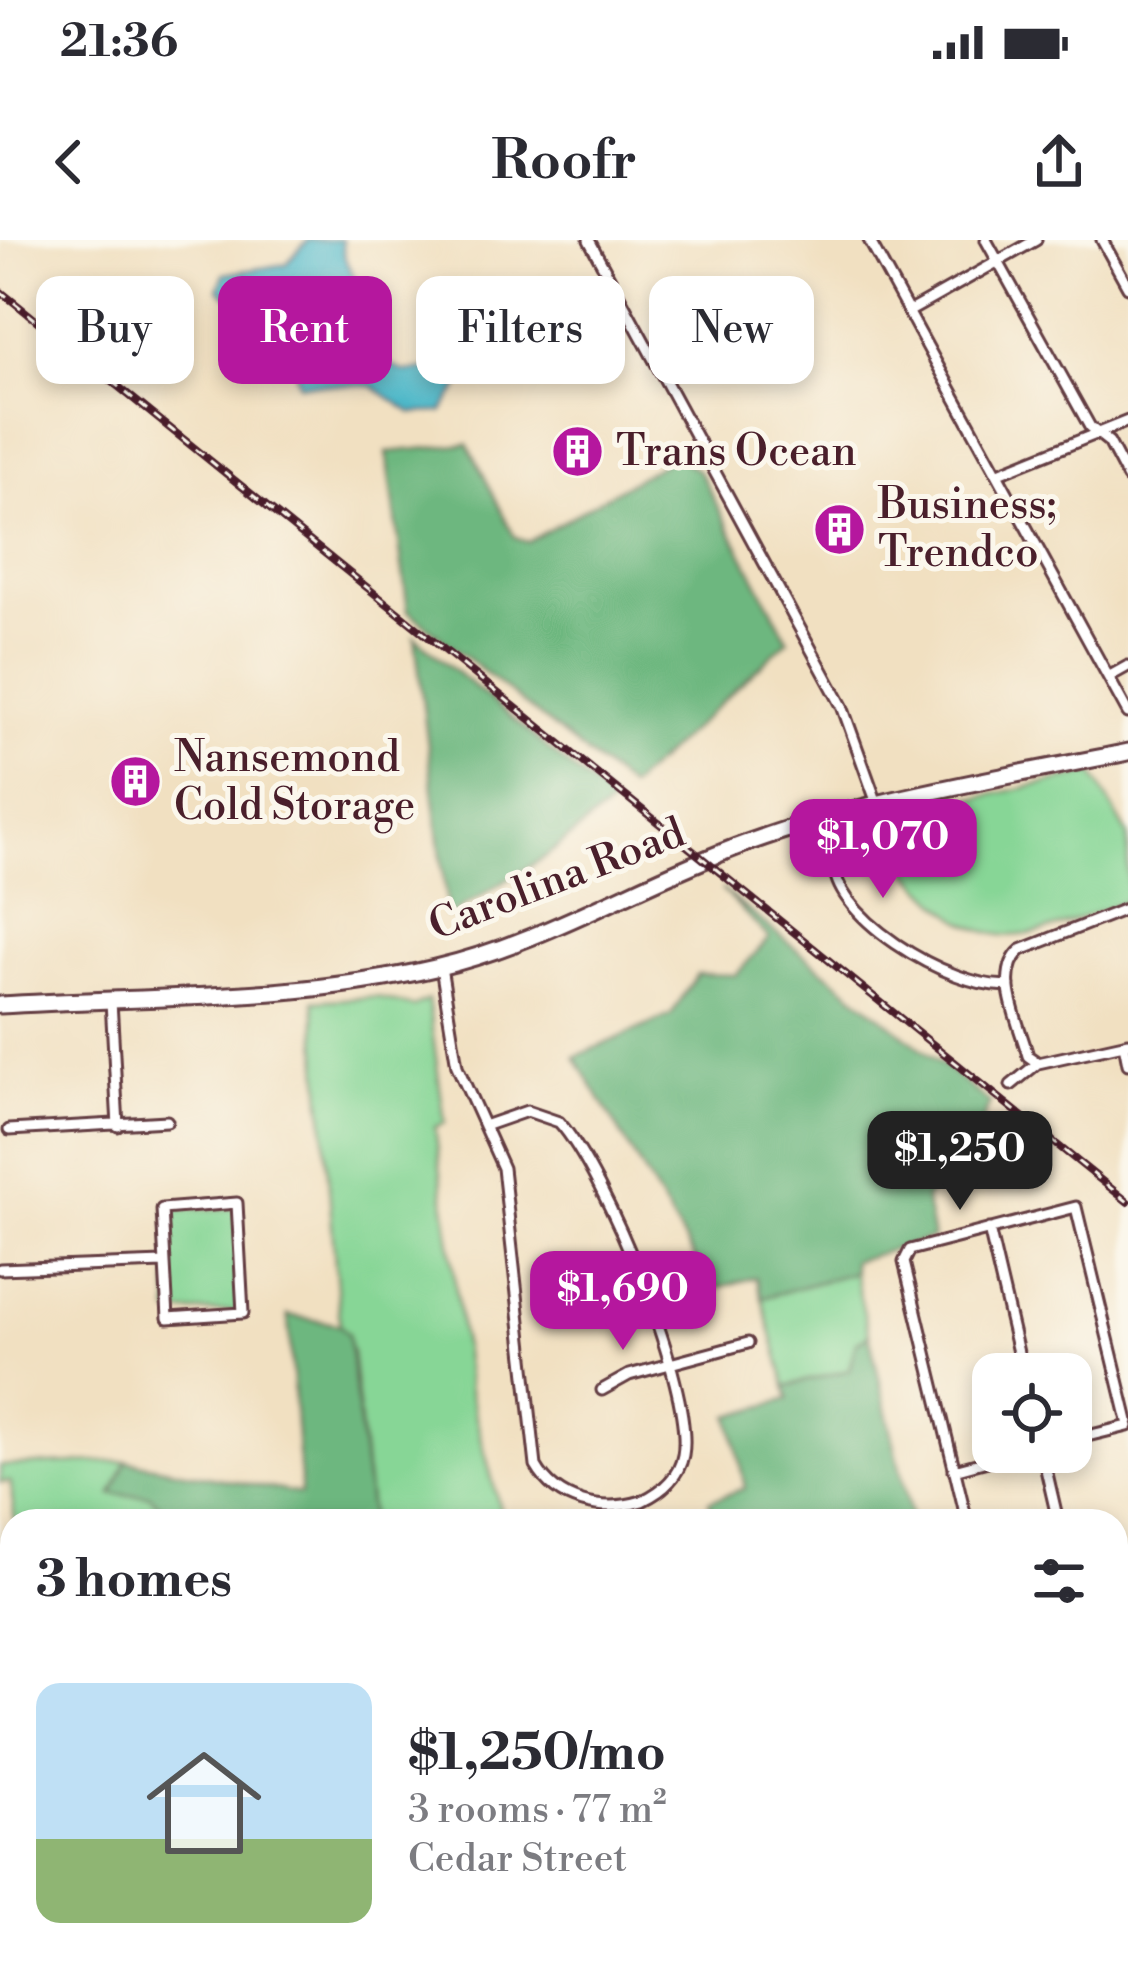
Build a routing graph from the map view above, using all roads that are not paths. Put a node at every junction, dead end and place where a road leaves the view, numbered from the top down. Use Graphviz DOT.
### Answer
graph roads {
  1 [pos="589,240"];
  2 [pos="868,240"];
  3 [pos="986,240"];
  4 [pos="1036,240"];
  5 [pos="1102,240"];
  6 [pos="998,261"];
  7 [pos="1128,286"];
  8 [pos="908,312"];
  9 [pos="1128,421"];
  10 [pos="1100,433"];
  11 [pos="999,473"];
  12 [pos="1128,478"];
  13 [pos="1128,666"];
  14 [pos="1110,676"];
  15 [pos="1128,713"];
  16 [pos="1128,752"];
  17 [pos="879,805"];
  18 [pos="802,851"];
  19 [pos="833,866"];
  20 [pos="1128,908"];
  21 [pos="441,967"];
  22 [pos="1009,985"];
  23 [pos="111,1001"];
  24 [pos="0,1005"];
  25 [pos="1126,1044"];
  26 [pos="1038,1063"];
  27 [pos="1128,1064"];
  28 [pos="1011,1085"];
  29 [pos="166,1121"];
  30 [pos="118,1126"];
  31 [pos="484,1126"];
  32 [pos="9,1130"];
  33 [pos="989,1229"];
  34 [pos="163,1263"];
  35 [pos="0,1269"];
  36 [pos="748,1343"];
  37 [pos="1018,1353"];
  38 [pos="668,1365"];
  39 [pos="602,1390"];
  40 [pos="1128,1424"];
  41 [pos="1092,1434"];
  42 [pos="972,1465"];
  43 [pos="954,1470"];
  44 [pos="1047,1473"];
  45 [pos="964,1509"];
  46 [pos="1055,1509"];
  1 -- 17 [label="street"];
  2 -- 8 [label="street"];
  3 -- 6 [label="street"];
  4 -- 6 [label="street"];
  5 -- 7 [label="street"];
  6 -- 8 [label="street"];
  6 -- 10 [label="street"];
  8 -- 11 [label="street"];
  9 -- 10 [label="street"];
  10 -- 11 [label="street"];
  10 -- 12 [label="street"];
  11 -- 14 [label="street"];
  13 -- 14 [label="street"];
  14 -- 15 [label="street"];
  16 -- 17 [label="main road, Carolina Road"];
  17 -- 19 [label="street"];
  17 -- 21 [label="main road, Carolina Road"];
  18 -- 19 [label="street"];
  19 -- 22 [label="street"];
  20 -- 22 [label="street"];
  21 -- 23 [label="main road, Carolina Road"];
  21 -- 31 [label="street"];
  22 -- 26 [label="street"];
  23 -- 24 [label="main road, Carolina Road"];
  23 -- 30 [label="street"];
  25 -- 26 [label="street"];
  25 -- 27 [label="street"];
  26 -- 28 [label="street"];
  29 -- 30 [label="street"];
  30 -- 32 [label="street"];
  31 -- 38 [label="street"];
  31 -- 38 [label="street"];
  33 -- 37 [label="street"];
  33 -- 40 [label="street"];
  33 -- 43 [label="street"];
  34 -- 34 [label="street"];
  34 -- 35 [label="street"];
  36 -- 38 [label="street"];
  38 -- 39 [label="street"];
  40 -- 41 [label="street"];
  42 -- 43 [label="street"];
  43 -- 45 [label="street"];
  44 -- 46 [label="street"];
}
